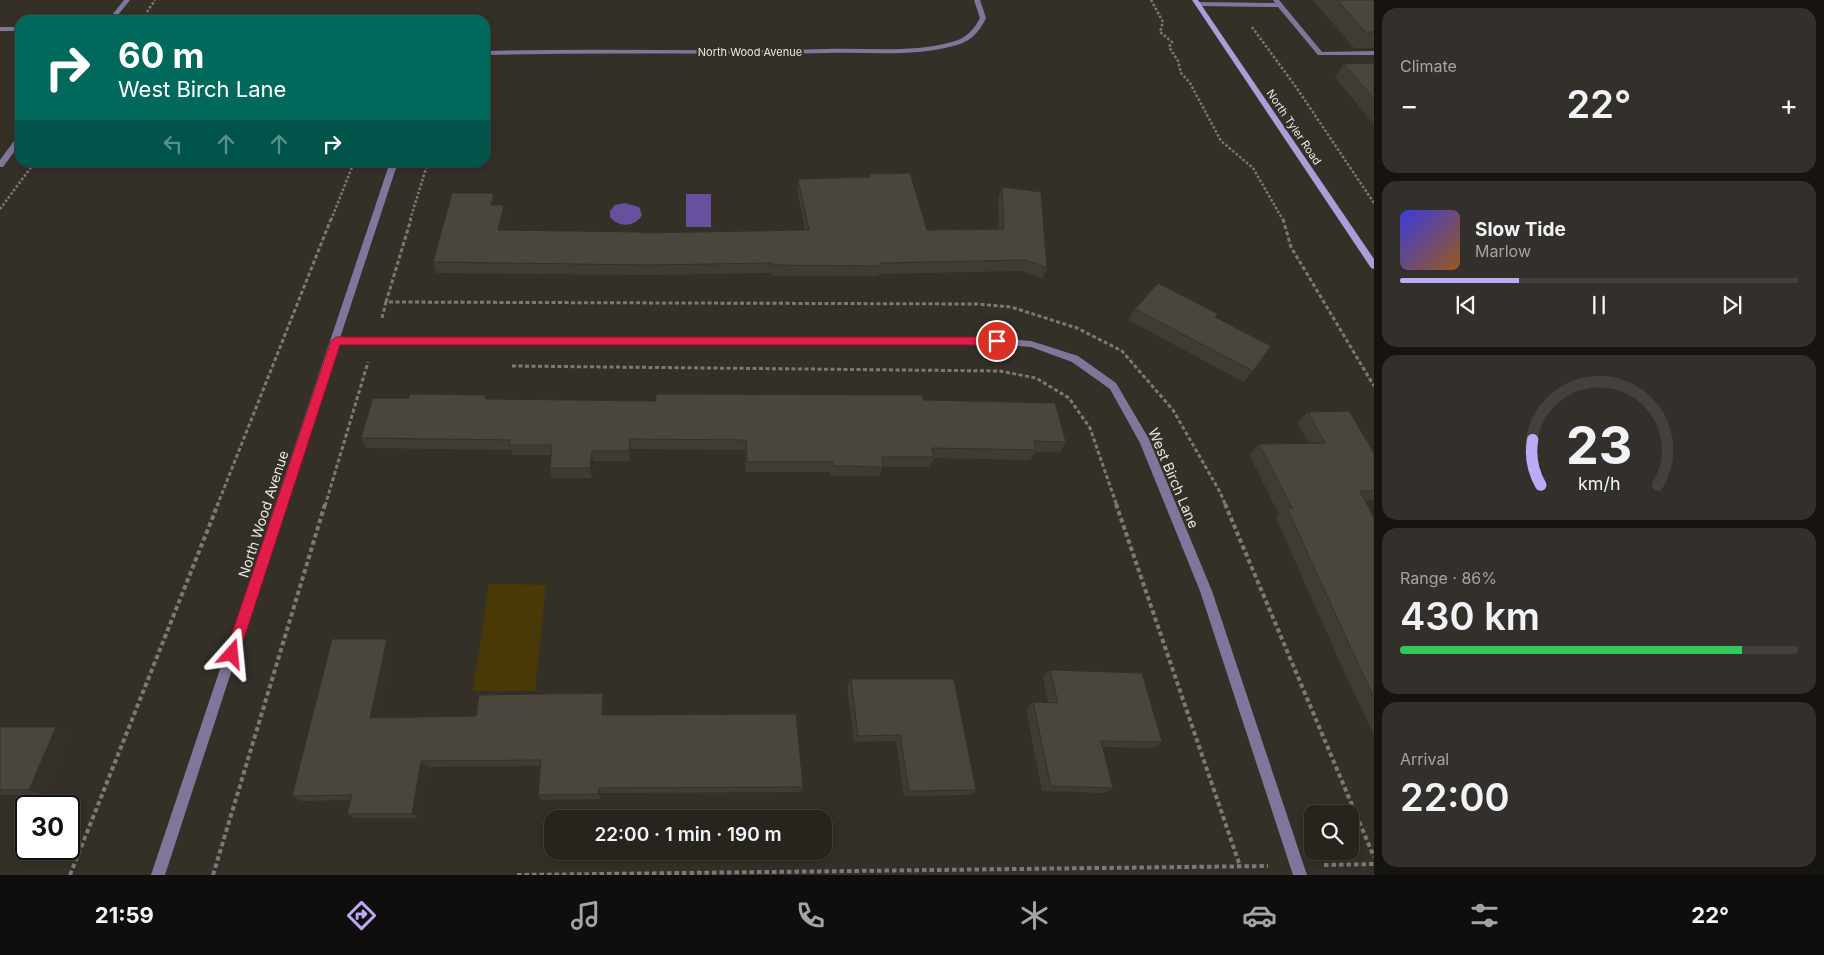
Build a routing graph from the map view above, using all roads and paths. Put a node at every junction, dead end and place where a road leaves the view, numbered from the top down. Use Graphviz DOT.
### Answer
graph roads {
  1 [pos="127,0"];
  2 [pos="977,0"];
  3 [pos="1151,0"];
  4 [pos="1197,2"];
  5 [pos="1278,2"];
  6 [pos="1236,5"];
  7 [pos="115,15"];
  8 [pos="0,28"];
  9 [pos="15,29"];
  10 [pos="490,53"];
  11 [pos="1374,53"];
  12 [pos="15,146"];
  13 [pos="0,165"];
  14 [pos="31,167"];
  15 [pos="352,167"];
  16 [pos="392,167"];
  17 [pos="426,167"];
  18 [pos="1374,202"];
  19 [pos="0,209"];
  20 [pos="1374,266"];
  21 [pos="386,302"];
  22 [pos="336,341"];
  23 [pos="375,341"];
  24 [pos="359,365"];
  25 [pos="367,365"];
  26 [pos="377,365"];
  27 [pos="506,366"];
  28 [pos="1374,386"];
  29 [pos="1374,857"];
  30 [pos="1374,864"];
  31 [pos="1240,866"];
  32 [pos="1299,870"];
  33 [pos="70,875"];
  34 [pos="158,875"];
  35 [pos="213,875"];
  36 [pos="516,875"];
  1 -- 7 [label="street"];
  2 -- 10 [label="street, North Wood Avenue"];
  3 -- 28 [label="path"];
  4 -- 6 [label="street"];
  4 -- 20 [label="main road, North Tyler Road"];
  5 -- 6 [label="street"];
  5 -- 11 [label="street"];
  6 -- 18 [label="path"];
  8 -- 9 [label="street"];
  12 -- 13 [label="street"];
  14 -- 19 [label="path"];
  15 -- 33 [label="path"];
  16 -- 22 [label="street, North Wood Avenue"];
  17 -- 21 [label="path"];
  21 -- 23 [label="path"];
  21 -- 29 [label="path"];
  22 -- 23 [label="street, West Birch Lane"];
  22 -- 34 [label="street, North Wood Avenue"];
  23 -- 25 [label="path"];
  23 -- 32 [label="street, West Birch Lane"];
  24 -- 25 [label="path"];
  25 -- 26 [label="path"];
  25 -- 35 [label="path"];
  27 -- 31 [label="path"];
  30 -- 32 [label="path"];
  31 -- 32 [label="path"];
  31 -- 36 [label="path"];
}
